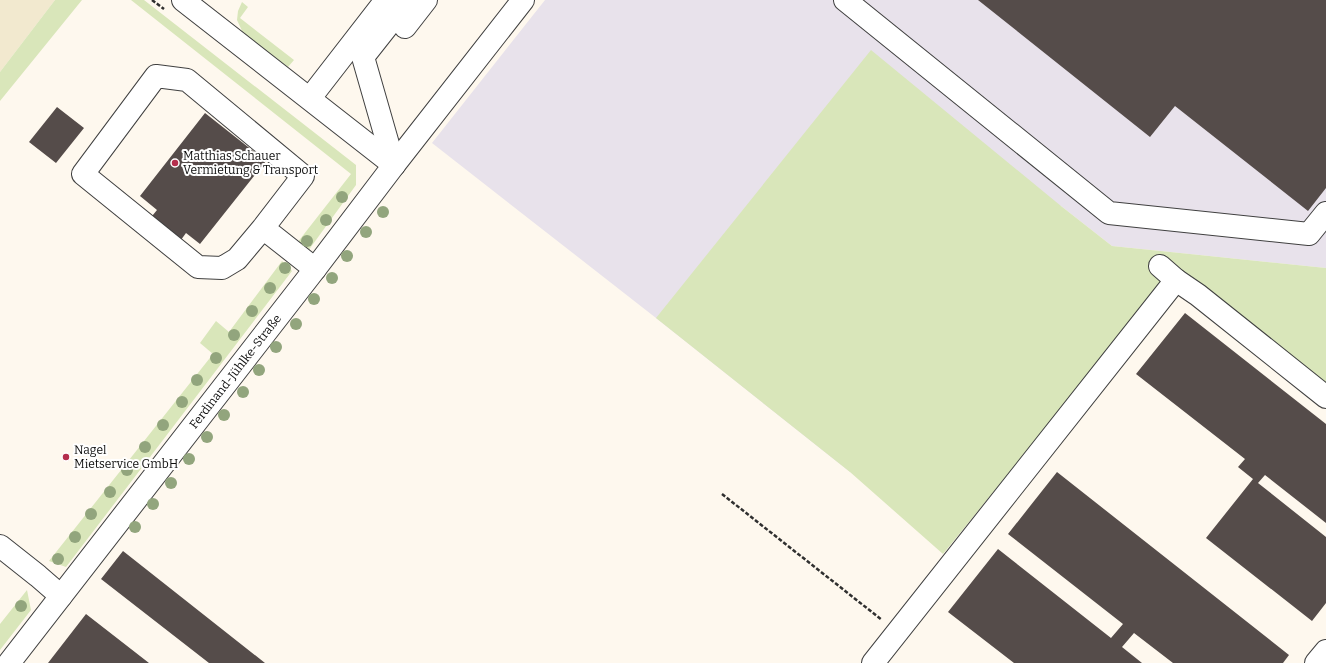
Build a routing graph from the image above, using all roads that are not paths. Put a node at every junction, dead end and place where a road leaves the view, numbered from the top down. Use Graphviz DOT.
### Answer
graph roads {
  1 [pos="386,0"];
  2 [pos="408,0"];
  3 [pos="426,0"];
  4 [pos="524,0"];
  5 [pos="845,0"];
  6 [pos="174,5"];
  7 [pos="366,66"];
  8 [pos="310,98"];
  9 [pos="394,165"];
  10 [pos="1326,213"];
  11 [pos="264,228"];
  12 [pos="1160,266"];
  13 [pos="315,269"];
  14 [pos="1176,280"];
  15 [pos="1326,397"];
  16 [pos="0,546"];
  17 [pos="61,596"];
  18 [pos="1326,650"];
  19 [pos="9,663"];
  20 [pos="873,663"];
  21 [pos="1316,663"];
  1 -- 8 [label="street"];
  2 -- 7 [label="street"];
  3 -- 7 [label="street"];
  4 -- 9 [label="street, Ferdinand-Jühlke-Straße"];
  5 -- 10 [label="street"];
  6 -- 8 [label="street"];
  7 -- 9 [label="street"];
  8 -- 9 [label="street"];
  9 -- 13 [label="street, Ferdinand-Jühlke-Straße"];
  11 -- 11 [label="street"];
  11 -- 13 [label="street"];
  12 -- 14 [label="street"];
  13 -- 17 [label="street, Ferdinand-Jühlke-Straße"];
  14 -- 15 [label="street"];
  14 -- 20 [label="street"];
  16 -- 17 [label="street"];
  17 -- 19 [label="street, Ferdinand-Jühlke-Straße"];
  18 -- 21 [label="street"];
}
